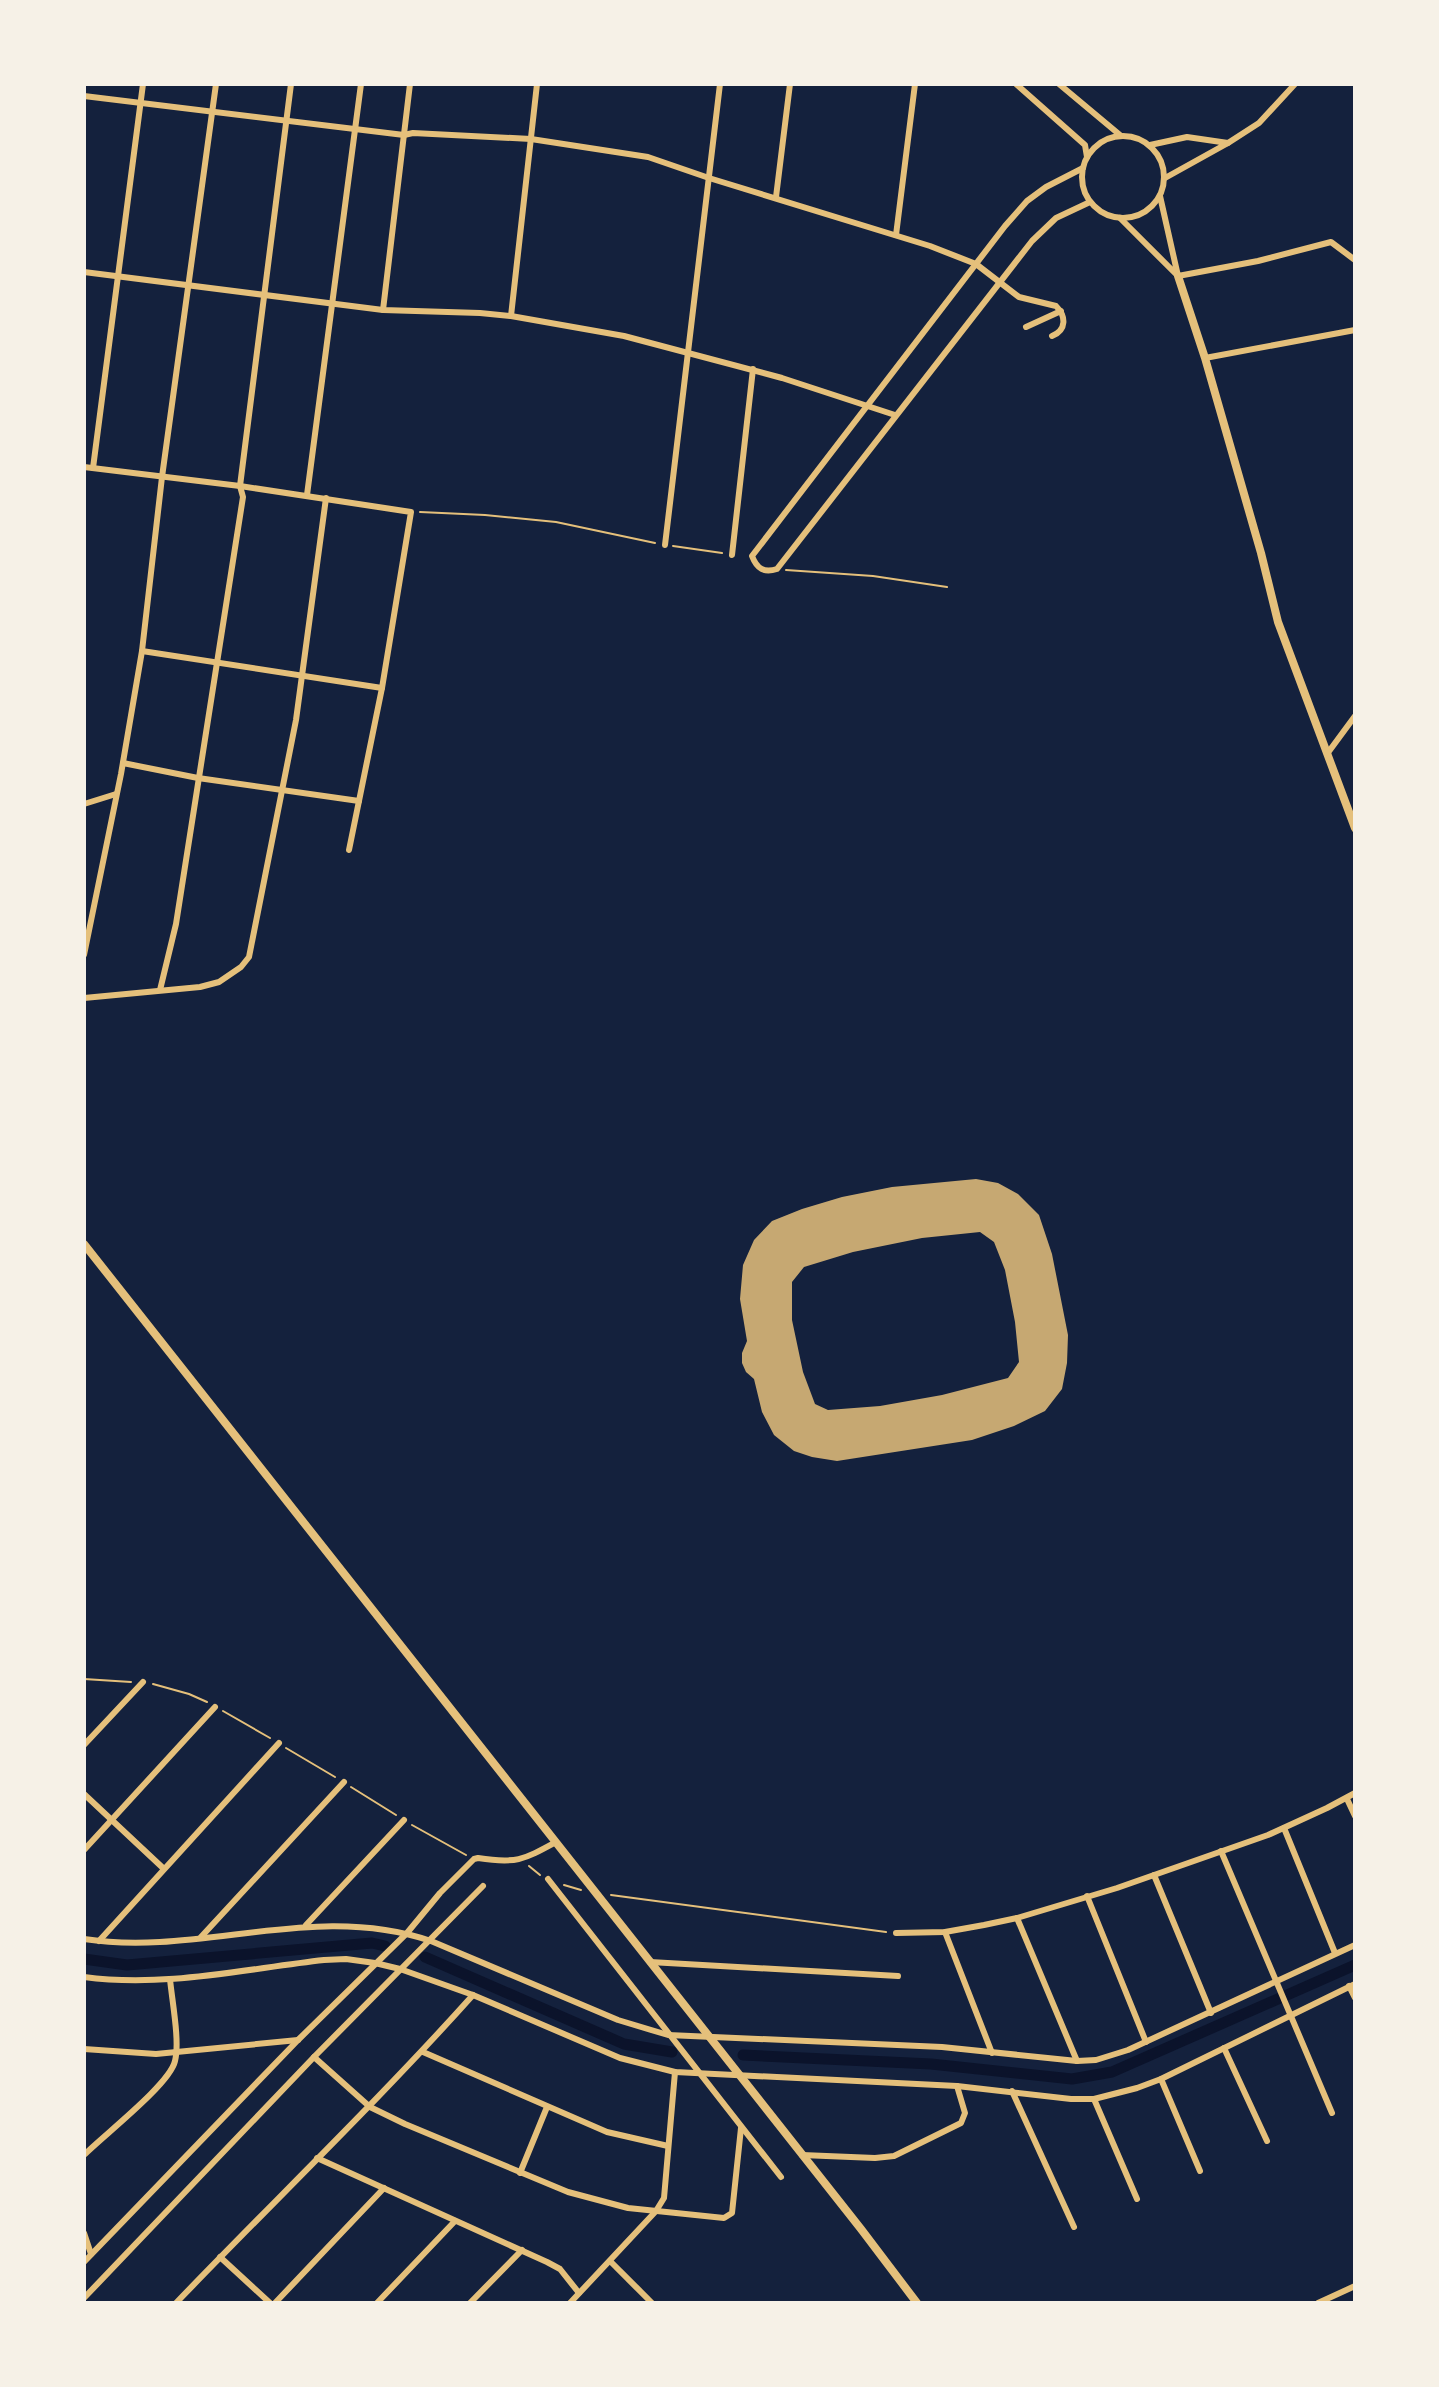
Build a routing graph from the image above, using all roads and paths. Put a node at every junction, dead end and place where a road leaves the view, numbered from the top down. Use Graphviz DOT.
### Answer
graph roads {
  1 [pos="143,84"];
  2 [pos="216,84"];
  3 [pos="291,84"];
  4 [pos="361,84"];
  5 [pos="410,84"];
  6 [pos="537,84"];
  7 [pos="720,84"];
  8 [pos="790,84"];
  9 [pos="915,84"];
  10 [pos="1016,84"];
  11 [pos="1059,84"];
  12 [pos="1295,84"];
  13 [pos="84,96"];
  14 [pos="141,102"];
  15 [pos="213,112"];
  16 [pos="286,121"];
  17 [pos="355,130"];
  18 [pos="404,135"];
  19 [pos="1120,135"];
  20 [pos="531,139"];
  21 [pos="1228,143"];
  22 [pos="1150,145"];
  23 [pos="1087,157"];
  24 [pos="1083,168"];
  25 [pos="709,178"];
  26 [pos="1165,178"];
  27 [pos="1160,196"];
  28 [pos="776,197"];
  29 [pos="1090,202"];
  30 [pos="1120,218"];
  31 [pos="896,235"];
  32 [pos="1355,260"];
  33 [pos="976,264"];
  34 [pos="84,272"];
  35 [pos="118,276"];
  36 [pos="1178,276"];
  37 [pos="999,283"];
  38 [pos="189,286"];
  39 [pos="263,295"];
  40 [pos="333,304"];
  41 [pos="383,310"];
  42 [pos="1061,311"];
  43 [pos="511,316"];
  44 [pos="1026,327"];
  45 [pos="1355,330"];
  46 [pos="1052,336"];
  47 [pos="687,353"];
  48 [pos="1205,358"];
  49 [pos="753,369"];
  50 [pos="867,406"];
  51 [pos="895,415"];
  52 [pos="84,467"];
  53 [pos="93,468"];
  54 [pos="162,477"];
  55 [pos="240,486"];
  56 [pos="307,495"];
  57 [pos="326,498"];
  58 [pos="411,512"];
  59 [pos="665,545"];
  60 [pos="732,555"];
  61 [pos="777,569"];
  62 [pos="947,587"];
  63 [pos="142,651"];
  64 [pos="218,664"];
  65 [pos="302,675"];
  66 [pos="382,688"];
  67 [pos="1355,716"];
  68 [pos="1327,754"];
  69 [pos="123,763"];
  70 [pos="198,778"];
  71 [pos="282,790"];
  72 [pos="116,794"];
  73 [pos="359,801"];
  74 [pos="84,804"];
  75 [pos="1355,828"];
  76 [pos="349,850"];
  77 [pos="84,955"];
  78 [pos="160,990"];
  79 [pos="84,998"];
  80 [pos="84,1244"];
  81 [pos="84,1679"];
  82 [pos="143,1682"];
  83 [pos="215,1707"];
  84 [pos="279,1743"];
  85 [pos="84,1745"];
  86 [pos="344,1782"];
  87 [pos="1355,1793"];
  88 [pos="84,1794"];
  89 [pos="1347,1799"];
  90 [pos="1355,1816"];
  91 [pos="112,1820"];
  92 [pos="404,1820"];
  93 [pos="1284,1828"];
  94 [pos="556,1842"];
  95 [pos="84,1850"];
  96 [pos="1221,1851"];
  97 [pos="474,1859"];
  98 [pos="523,1860"];
  99 [pos="163,1868"];
  100 [pos="1154,1875"];
  101 [pos="548,1879"];
  102 [pos="483,1886"];
  103 [pos="596,1893"];
  104 [pos="1087,1896"];
  105 [pos="1017,1918"];
  106 [pos="306,1925"];
  107 [pos="945,1932"];
  108 [pos="407,1933"];
  109 [pos="896,1933"];
  110 [pos="201,1937"];
  111 [pos="84,1939"];
  112 [pos="99,1941"];
  113 [pos="431,1941"];
  114 [pos="1355,1945"];
  115 [pos="1335,1953"];
  116 [pos="650,1962"];
  117 [pos="375,1963"];
  118 [pos="400,1969"];
  119 [pos="898,1976"];
  120 [pos="84,1977"];
  121 [pos="170,1979"];
  122 [pos="1276,1981"];
  123 [pos="1352,1985"];
  124 [pos="473,1995"];
  125 [pos="1355,1998"];
  126 [pos="1211,2013"];
  127 [pos="1290,2014"];
  128 [pos="668,2035"];
  129 [pos="709,2036"];
  130 [pos="298,2040"];
  131 [pos="1146,2042"];
  132 [pos="1224,2048"];
  133 [pos="84,2049"];
  134 [pos="423,2052"];
  135 [pos="176,2053"];
  136 [pos="992,2053"];
  137 [pos="314,2057"];
  138 [pos="1077,2061"];
  139 [pos="675,2072"];
  140 [pos="699,2074"];
  141 [pos="739,2074"];
  142 [pos="1161,2079"];
  143 [pos="957,2086"];
  144 [pos="1012,2091"];
  145 [pos="1094,2099"];
  146 [pos="370,2107"];
  147 [pos="547,2107"];
  148 [pos="1332,2113"];
  149 [pos="741,2128"];
  150 [pos="1267,2141"];
  151 [pos="668,2146"];
  152 [pos="84,2155"];
  153 [pos="802,2155"];
  154 [pos="317,2158"];
  155 [pos="1200,2171"];
  156 [pos="520,2173"];
  157 [pos="781,2177"];
  158 [pos="384,2188"];
  159 [pos="1137,2199"];
  160 [pos="656,2211"];
  161 [pos="455,2221"];
  162 [pos="1074,2227"];
  163 [pos="84,2233"];
  164 [pos="522,2250"];
  165 [pos="91,2254"];
  166 [pos="220,2257"];
  167 [pos="610,2261"];
  168 [pos="84,2262"];
  169 [pos="1355,2286"];
  170 [pos="579,2293"];
  171 [pos="84,2298"];
  172 [pos="176,2303"];
  173 [pos="272,2303"];
  174 [pos="377,2303"];
  175 [pos="470,2303"];
  176 [pos="570,2303"];
  177 [pos="652,2303"];
  178 [pos="917,2303"];
  179 [pos="1318,2303"];
  1 -- 14 [label="street"];
  2 -- 15 [label="street"];
  3 -- 16 [label="street"];
  4 -- 17 [label="street"];
  5 -- 18 [label="street"];
  6 -- 20 [label="street"];
  7 -- 25 [label="street"];
  8 -- 28 [label="street"];
  9 -- 31 [label="street"];
  10 -- 23 [label="street"];
  11 -- 19 [label="street"];
  12 -- 21 [label="street"];
  13 -- 14 [label="street"];
  14 -- 15 [label="street"];
  14 -- 35 [label="street"];
  15 -- 16 [label="street"];
  15 -- 38 [label="street"];
  16 -- 17 [label="street"];
  16 -- 39 [label="street"];
  17 -- 18 [label="street"];
  17 -- 40 [label="street"];
  18 -- 20 [label="street"];
  18 -- 41 [label="street"];
  19 -- 22 [label="street"];
  19 -- 23 [label="street"];
  20 -- 25 [label="street"];
  20 -- 43 [label="street"];
  21 -- 22 [label="street"];
  21 -- 26 [label="street"];
  22 -- 26 [label="street"];
  23 -- 24 [label="street"];
  24 -- 29 [label="street"];
  24 -- 33 [label="street"];
  25 -- 28 [label="street"];
  25 -- 47 [label="street"];
  26 -- 27 [label="street"];
  27 -- 30 [label="street"];
  27 -- 36 [label="street"];
  28 -- 31 [label="street"];
  29 -- 30 [label="street"];
  29 -- 37 [label="street"];
  30 -- 36 [label="street"];
  31 -- 33 [label="street"];
  32 -- 36 [label="street"];
  33 -- 37 [label="street"];
  33 -- 50 [label="street"];
  34 -- 35 [label="street"];
  35 -- 38 [label="street"];
  35 -- 53 [label="street"];
  36 -- 48 [label="main road"];
  37 -- 42 [label="street"];
  37 -- 51 [label="street"];
  38 -- 39 [label="street"];
  38 -- 54 [label="street"];
  39 -- 40 [label="street"];
  39 -- 55 [label="street"];
  40 -- 41 [label="street"];
  40 -- 56 [label="street"];
  41 -- 43 [label="street"];
  42 -- 44 [label="street"];
  42 -- 46 [label="street"];
  43 -- 47 [label="street"];
  45 -- 48 [label="street"];
  47 -- 49 [label="street"];
  47 -- 59 [label="street"];
  48 -- 68 [label="main road"];
  49 -- 50 [label="street"];
  49 -- 60 [label="street"];
  50 -- 51 [label="street"];
  50 -- 61 [label="street"];
  51 -- 61 [label="street"];
  52 -- 53 [label="street"];
  53 -- 54 [label="street"];
  54 -- 55 [label="street"];
  54 -- 63 [label="street"];
  55 -- 56 [label="street"];
  55 -- 64 [label="street"];
  56 -- 57 [label="street"];
  57 -- 58 [label="street"];
  57 -- 65 [label="street"];
  58 -- 59 [label="path"];
  58 -- 66 [label="street"];
  59 -- 60 [label="path"];
  61 -- 62 [label="path"];
  63 -- 64 [label="street"];
  63 -- 69 [label="street"];
  64 -- 65 [label="street"];
  64 -- 70 [label="street"];
  65 -- 66 [label="street"];
  65 -- 71 [label="street"];
  66 -- 73 [label="street"];
  67 -- 68 [label="street"];
  68 -- 75 [label="main road"];
  69 -- 70 [label="street"];
  69 -- 72 [label="street"];
  70 -- 71 [label="street"];
  70 -- 78 [label="street"];
  71 -- 73 [label="street"];
  71 -- 78 [label="street"];
  72 -- 74 [label="street"];
  72 -- 77 [label="street"];
  73 -- 76 [label="street"];
  78 -- 79 [label="street"];
  80 -- 94 [label="main road"];
  81 -- 82 [label="path"];
  82 -- 83 [label="path"];
  82 -- 85 [label="street"];
  83 -- 84 [label="path"];
  83 -- 91 [label="street"];
  84 -- 86 [label="path"];
  84 -- 99 [label="street"];
  86 -- 92 [label="path"];
  86 -- 110 [label="street"];
  87 -- 89 [label="street"];
  88 -- 91 [label="street"];
  89 -- 90 [label="street"];
  89 -- 93 [label="street"];
  91 -- 95 [label="street"];
  91 -- 99 [label="street"];
  92 -- 97 [label="path"];
  92 -- 106 [label="street"];
  93 -- 96 [label="street"];
  93 -- 115 [label="street"];
  94 -- 98 [label="street"];
  94 -- 103 [label="main road"];
  96 -- 100 [label="street"];
  96 -- 122 [label="street"];
  97 -- 98 [label="street"];
  97 -- 108 [label="street"];
  98 -- 101 [label="path"];
  99 -- 112 [label="street"];
  100 -- 104 [label="street"];
  100 -- 126 [label="street"];
  101 -- 103 [label="path"];
  101 -- 128 [label="street"];
  102 -- 113 [label="street"];
  103 -- 109 [label="path"];
  103 -- 116 [label="main road"];
  104 -- 105 [label="street"];
  104 -- 131 [label="street"];
  105 -- 107 [label="street"];
  105 -- 138 [label="street"];
  106 -- 108 [label="street"];
  106 -- 110 [label="street"];
  107 -- 109 [label="street"];
  107 -- 136 [label="street"];
  108 -- 113 [label="street"];
  108 -- 117 [label="street"];
  110 -- 112 [label="street"];
  111 -- 112 [label="street"];
  113 -- 118 [label="street"];
  113 -- 128 [label="street"];
  114 -- 115 [label="street"];
  115 -- 122 [label="street"];
  116 -- 119 [label="street"];
  116 -- 129 [label="main road"];
  117 -- 118 [label="street"];
  117 -- 121 [label="street"];
  117 -- 130 [label="street"];
  118 -- 124 [label="street"];
  118 -- 137 [label="street"];
  120 -- 121 [label="street"];
  121 -- 135 [label="street"];
  122 -- 126 [label="street"];
  122 -- 127 [label="street"];
  123 -- 125 [label="street"];
  123 -- 127 [label="street"];
  124 -- 134 [label="street"];
  124 -- 139 [label="street"];
  126 -- 131 [label="street"];
  127 -- 132 [label="street"];
  127 -- 148 [label="street"];
  128 -- 129 [label="street"];
  128 -- 140 [label="street"];
  129 -- 136 [label="street"];
  129 -- 141 [label="main road"];
  130 -- 135 [label="street"];
  130 -- 165 [label="street"];
  131 -- 138 [label="street"];
  132 -- 142 [label="street"];
  132 -- 150 [label="street"];
  133 -- 135 [label="street"];
  134 -- 146 [label="street"];
  134 -- 147 [label="street"];
  135 -- 152 [label="street"];
  136 -- 138 [label="street"];
  137 -- 146 [label="street"];
  137 -- 171 [label="street"];
  139 -- 140 [label="street"];
  139 -- 151 [label="street"];
  140 -- 141 [label="street"];
  140 -- 149 [label="street"];
  141 -- 143 [label="street"];
  141 -- 153 [label="main road"];
  142 -- 145 [label="street"];
  142 -- 155 [label="street"];
  143 -- 144 [label="street"];
  143 -- 153 [label="street"];
  144 -- 145 [label="street"];
  144 -- 162 [label="street"];
  145 -- 159 [label="street"];
  146 -- 154 [label="street"];
  146 -- 156 [label="street"];
  147 -- 151 [label="street"];
  147 -- 156 [label="street"];
  149 -- 157 [label="street"];
  149 -- 160 [label="street"];
  151 -- 160 [label="street"];
  153 -- 178 [label="main road"];
  154 -- 158 [label="street"];
  154 -- 166 [label="street"];
  156 -- 160 [label="street"];
  158 -- 161 [label="street"];
  158 -- 173 [label="street"];
  160 -- 167 [label="street"];
  161 -- 164 [label="street"];
  161 -- 174 [label="street"];
  163 -- 165 [label="street"];
  164 -- 170 [label="street"];
  164 -- 175 [label="street"];
  165 -- 168 [label="street"];
  166 -- 172 [label="street"];
  166 -- 173 [label="street"];
  167 -- 170 [label="street"];
  167 -- 177 [label="street"];
  169 -- 179 [label="street"];
  170 -- 176 [label="street"];
}
